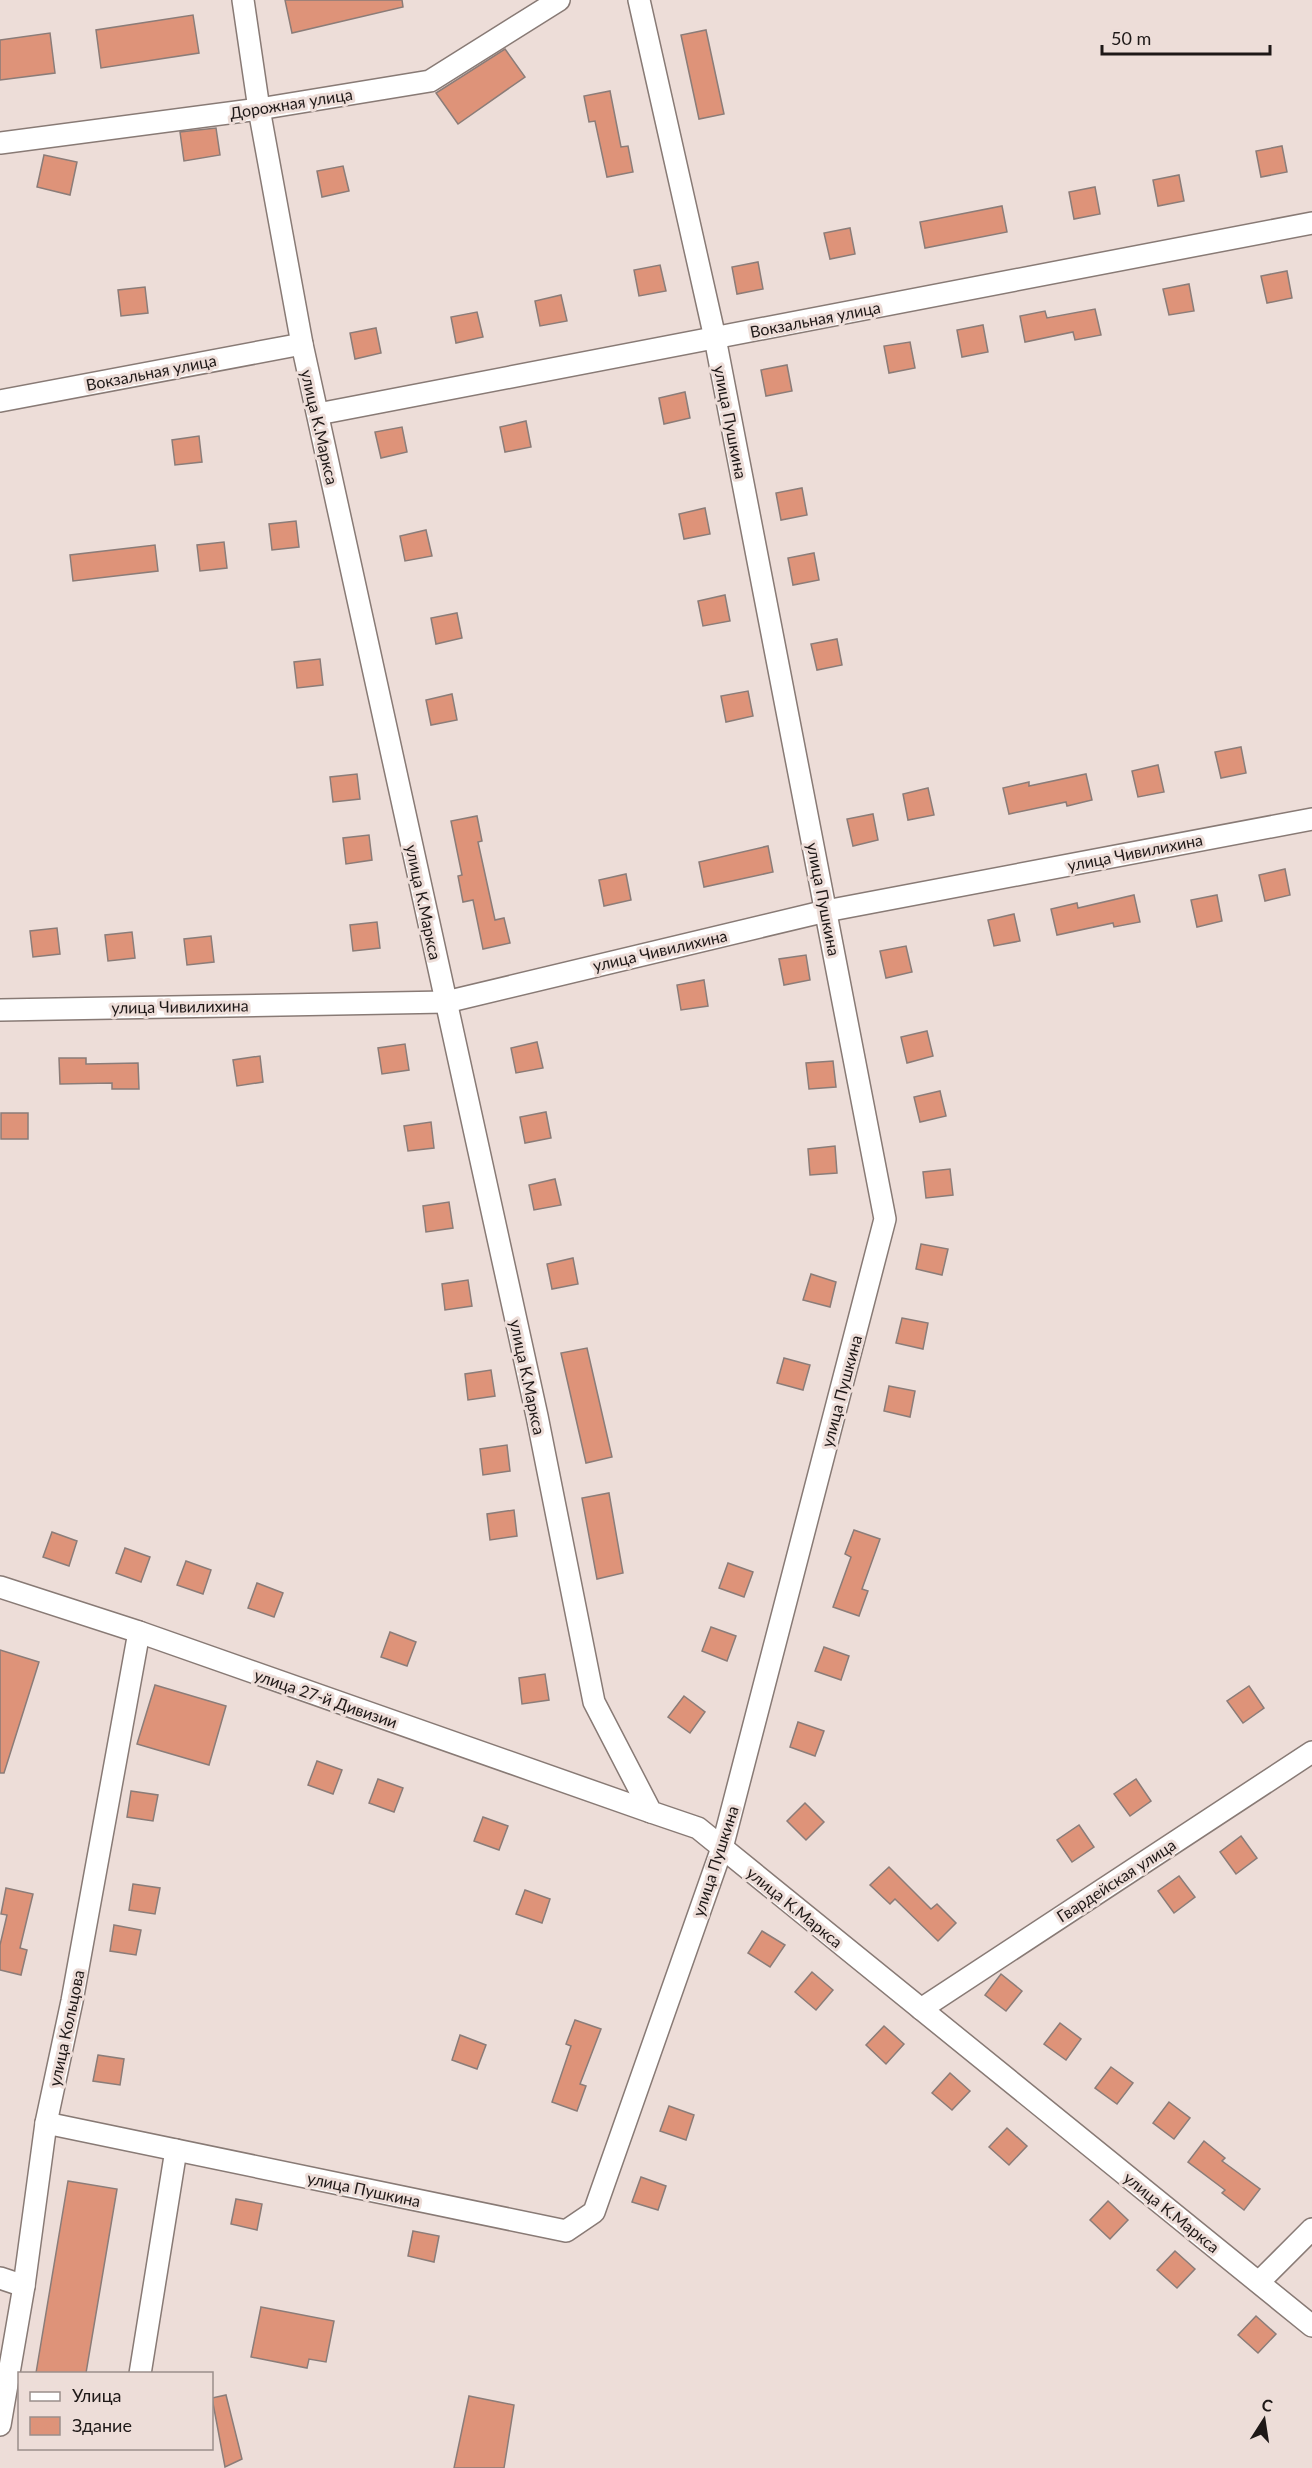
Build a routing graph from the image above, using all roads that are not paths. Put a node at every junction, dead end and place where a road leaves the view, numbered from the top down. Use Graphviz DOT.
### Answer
graph roads {
  1 [pos="243,0"];
  2 [pos="560,0"];
  3 [pos="639,0"];
  4 [pos="259,109"];
  5 [pos="0,143"];
  6 [pos="1312,223"];
  7 [pos="715,338"];
  8 [pos="302,344"];
  9 [pos="0,401"];
  10 [pos="318,414"];
  11 [pos="1312,819"];
  12 [pos="826,911"];
  13 [pos="446,1002"];
  14 [pos="0,1010"];
  15 [pos="0,1587"];
  16 [pos="140,1632"];
  17 [pos="1312,1752"];
  18 [pos="651,1812"];
  19 [pos="722,1848"];
  20 [pos="921,2009"];
  21 [pos="46,2123"];
  22 [pos="176,2150"];
  23 [pos="1312,2229"];
  24 [pos="0,2278"];
  25 [pos="1258,2282"];
  26 [pos="24,2286"];
  27 [pos="1312,2326"];
  28 [pos="140,2372"];
  29 [pos="0,2425"];
  1 -- 4 [label="street, улица К.Маркса"];
  2 -- 4 [label="street, Дорожная улица"];
  3 -- 7 [label="street, улица Пушкина"];
  4 -- 5 [label="street, Дорожная улица"];
  4 -- 8 [label="street, улица К.Маркса"];
  6 -- 7 [label="street, Вокзальная улица"];
  7 -- 10 [label="street, Вокзальная улица"];
  7 -- 12 [label="street, улица Пушкина"];
  8 -- 9 [label="street, Вокзальная улица"];
  8 -- 10 [label="street, улица К.Маркса"];
  10 -- 13 [label="street, улица К.Маркса"];
  11 -- 12 [label="street, улица Чивилихина"];
  12 -- 13 [label="street, улица Чивилихина"];
  12 -- 19 [label="street, улица Пушкина"];
  13 -- 14 [label="street, улица Чивилихина"];
  13 -- 18 [label="street, улица К.Маркса"];
  15 -- 16 [label="street, улица 27-й Дивизии"];
  16 -- 18 [label="street, улица 27-й Дивизии"];
  16 -- 21 [label="street, улица Кольцова"];
  17 -- 20 [label="street, Гвардейская улица"];
  18 -- 19 [label="street, улица К.Маркса"];
  19 -- 20 [label="street, улица К.Маркса"];
  19 -- 22 [label="street, улица Пушкина"];
  20 -- 25 [label="street, улица К.Маркса"];
  21 -- 22 [label="street, улица Пушкина"];
  21 -- 26 [label="street, улица Кольцова"];
  22 -- 28 [label="street"];
  23 -- 25 [label="street"];
  24 -- 26 [label="street"];
  25 -- 27 [label="street, улица К.Маркса"];
  26 -- 29 [label="street, улица Кольцова"];
}
